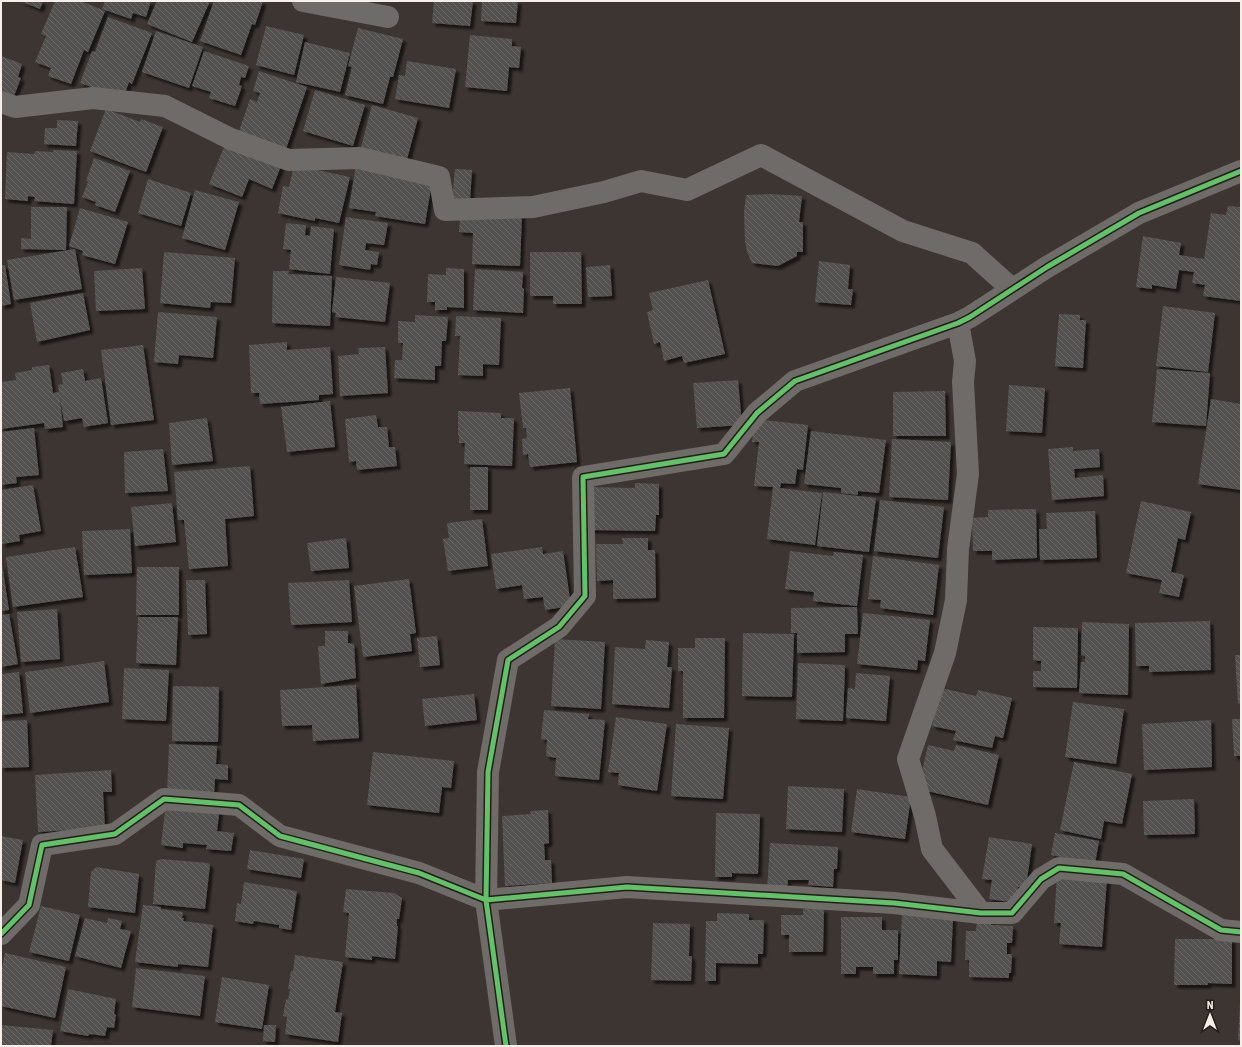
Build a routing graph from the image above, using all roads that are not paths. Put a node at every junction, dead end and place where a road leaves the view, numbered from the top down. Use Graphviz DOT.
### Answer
graph roads {
  1 [pos="303,1"];
  2 [pos="388,17"];
  3 [pos="1,102"];
  4 [pos="1241,171"];
  5 [pos="1012,289"];
  6 [pos="958,323"];
  7 [pos="486,900"];
  8 [pos="981,913"];
  9 [pos="1241,932"];
  10 [pos="1,934"];
  11 [pos="506,1046"];
  1 -- 2 [label="street"];
  3 -- 5 [label="street"];
  4 -- 5 [label="street"];
  5 -- 6 [label="street"];
  6 -- 7 [label="street"];
  6 -- 8 [label="street"];
  7 -- 8 [label="street"];
  7 -- 10 [label="street"];
  7 -- 11 [label="street"];
  8 -- 9 [label="street"];
}
